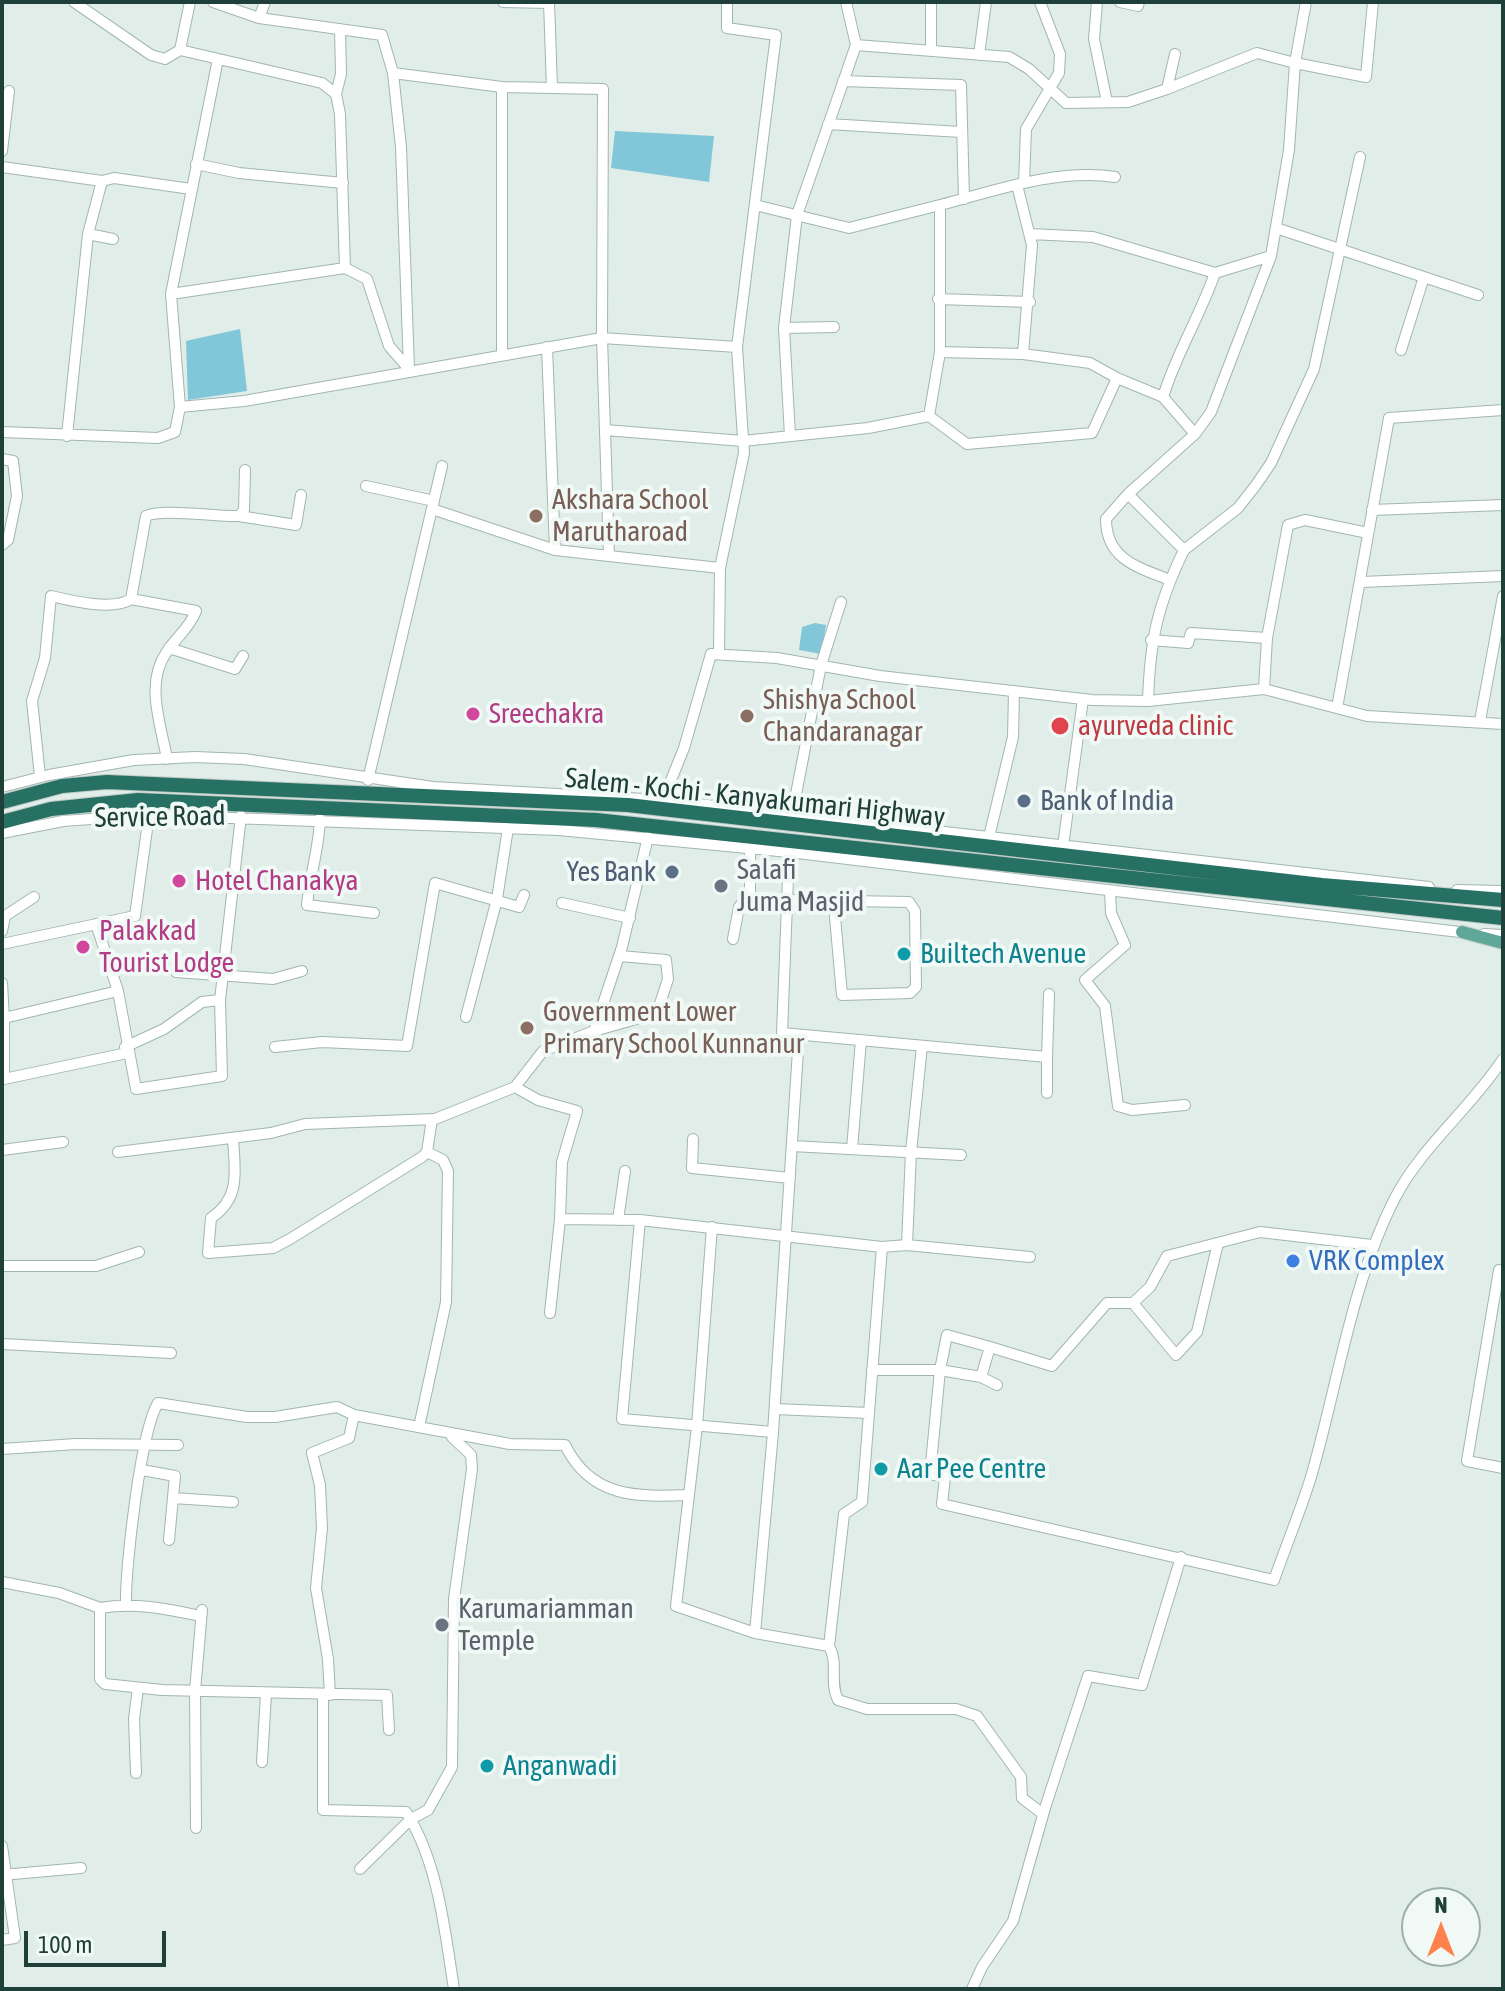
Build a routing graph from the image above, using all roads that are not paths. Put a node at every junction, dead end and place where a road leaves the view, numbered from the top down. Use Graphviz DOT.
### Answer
graph roads {
  1 [pos="74,2"];
  2 [pos="190,2"];
  3 [pos="213,2"];
  4 [pos="265,2"];
  5 [pos="503,2"];
  6 [pos="549,2"];
  7 [pos="727,2"];
  8 [pos="846,2"];
  9 [pos="931,2"];
  10 [pos="986,2"];
  11 [pos="1040,2"];
  12 [pos="1097,2"];
  13 [pos="1123,2"];
  14 [pos="1139,2"];
  15 [pos="1306,2"];
  16 [pos="1373,2"];
  17 [pos="259,18"];
  18 [pos="340,29"];
  19 [pos="856,45"];
  20 [pos="180,50"];
  21 [pos="931,51"];
  22 [pos="1175,54"];
  23 [pos="979,55"];
  24 [pos="218,59"];
  25 [pos="1295,63"];
  26 [pos="393,73"];
  27 [pos="843,81"];
  28 [pos="502,87"];
  29 [pos="552,88"];
  30 [pos="1049,89"];
  31 [pos="1167,89"];
  32 [pos="9,91"];
  33 [pos="336,94"];
  34 [pos="1107,102"];
  35 [pos="828,124"];
  36 [pos="961,132"];
  37 [pos="2,151"];
  38 [pos="1360,157"];
  39 [pos="196,164"];
  40 [pos="2,167"];
  41 [pos="1115,177"];
  42 [pos="102,181"];
  43 [pos="343,183"];
  44 [pos="1020,184"];
  45 [pos="191,189"];
  46 [pos="964,199"];
  47 [pos="755,205"];
  48 [pos="940,205"];
  49 [pos="797,215"];
  50 [pos="1276,228"];
  51 [pos="88,234"];
  52 [pos="1030,234"];
  53 [pos="113,239"];
  54 [pos="1340,249"];
  55 [pos="1271,256"];
  56 [pos="345,268"];
  57 [pos="1215,273"];
  58 [pos="1424,277"];
  59 [pos="171,294"];
  60 [pos="1478,295"];
  61 [pos="938,299"];
  62 [pos="1030,302"];
  63 [pos="834,327"];
  64 [pos="784,328"];
  65 [pos="602,338"];
  66 [pos="547,347"];
  67 [pos="737,347"];
  68 [pos="1401,350"];
  69 [pos="940,352"];
  70 [pos="502,354"];
  71 [pos="1023,354"];
  72 [pos="409,369"];
  73 [pos="1117,378"];
  74 [pos="1163,397"];
  75 [pos="180,407"];
  76 [pos="1503,410"];
  77 [pos="929,416"];
  78 [pos="605,430"];
  79 [pos="2,432"];
  80 [pos="1195,434"];
  81 [pos="67,436"];
  82 [pos="790,436"];
  83 [pos="743,441"];
  84 [pos="2,459"];
  85 [pos="442,466"];
  86 [pos="245,470"];
  87 [pos="366,486"];
  88 [pos="1128,494"];
  89 [pos="301,495"];
  90 [pos="433,505"];
  91 [pos="1503,505"];
  92 [pos="1372,510"];
  93 [pos="239,516"];
  94 [pos="1368,533"];
  95 [pos="2,545"];
  96 [pos="555,550"];
  97 [pos="1184,550"];
  98 [pos="609,556"];
  99 [pos="720,568"];
  100 [pos="1503,576"];
  101 [pos="1170,580"];
  102 [pos="1362,582"];
  103 [pos="1503,596"];
  104 [pos="131,599"];
  105 [pos="841,602"];
  106 [pos="1267,638"];
  107 [pos="1151,640"];
  108 [pos="169,648"];
  109 [pos="719,654"];
  110 [pos="243,656"];
  111 [pos="821,665"];
  112 [pos="1264,689"];
  113 [pos="1014,691"];
  114 [pos="1083,699"];
  115 [pos="1148,701"];
  116 [pos="1337,708"];
  117 [pos="1480,721"];
  118 [pos="1503,724"];
  119 [pos="167,759"];
  120 [pos="40,776"];
  121 [pos="368,780"];
  122 [pos="671,781"];
  123 [pos="2,787"];
  124 [pos="663,800"];
  125 [pos="2,802"];
  126 [pos="689,803"];
  127 [pos="149,815"];
  128 [pos="792,815"];
  129 [pos="241,816"];
  130 [pos="320,819"];
  131 [pos="2,822"];
  132 [pos="508,828"];
  133 [pos="2,833"];
  134 [pos="648,837"];
  135 [pos="989,837"];
  136 [pos="1063,846"];
  137 [pos="750,848"];
  138 [pos="789,852"];
  139 [pos="1110,891"];
  140 [pos="1503,891"];
  141 [pos="524,895"];
  142 [pos="34,897"];
  143 [pos="497,899"];
  144 [pos="787,900"];
  145 [pos="1503,900"];
  146 [pos="562,903"];
  147 [pos="374,913"];
  148 [pos="835,917"];
  149 [pos="630,918"];
  150 [pos="1503,918"];
  151 [pos="96,924"];
  152 [pos="2,931"];
  153 [pos="1462,932"];
  154 [pos="1503,935"];
  155 [pos="733,939"];
  156 [pos="1503,943"];
  157 [pos="2,944"];
  158 [pos="620,956"];
  159 [pos="302,971"];
  160 [pos="176,972"];
  161 [pos="223,976"];
  162 [pos="2,983"];
  163 [pos="118,991"];
  164 [pos="1049,994"];
  165 [pos="220,1000"];
  166 [pos="466,1017"];
  167 [pos="4,1018"];
  168 [pos="594,1031"];
  169 [pos="799,1035"];
  170 [pos="861,1040"];
  171 [pos="922,1046"];
  172 [pos="275,1047"];
  173 [pos="126,1050"];
  174 [pos="1047,1057"];
  175 [pos="1503,1059"];
  176 [pos="515,1087"];
  177 [pos="1047,1093"];
  178 [pos="1185,1105"];
  179 [pos="432,1119"];
  180 [pos="233,1139"];
  181 [pos="693,1139"];
  182 [pos="63,1142"];
  183 [pos="792,1146"];
  184 [pos="852,1149"];
  185 [pos="2,1150"];
  186 [pos="118,1152"];
  187 [pos="427,1152"];
  188 [pos="911,1152"];
  189 [pos="961,1155"];
  190 [pos="625,1171"];
  191 [pos="790,1178"];
  192 [pos="560,1219"];
  193 [pos="618,1220"];
  194 [pos="640,1220"];
  195 [pos="712,1227"];
  196 [pos="786,1234"];
  197 [pos="1218,1243"];
  198 [pos="907,1245"];
  199 [pos="1372,1245"];
  200 [pos="882,1247"];
  201 [pos="139,1252"];
  202 [pos="1030,1257"];
  203 [pos="2,1266"];
  204 [pos="1503,1271"];
  205 [pos="1133,1303"];
  206 [pos="550,1313"];
  207 [pos="2,1344"];
  208 [pos="990,1347"];
  209 [pos="171,1353"];
  210 [pos="872,1370"];
  211 [pos="940,1370"];
  212 [pos="981,1377"];
  213 [pos="997,1385"];
  214 [pos="775,1409"];
  215 [pos="869,1413"];
  216 [pos="354,1415"];
  217 [pos="697,1426"];
  218 [pos="419,1427"];
  219 [pos="773,1432"];
  220 [pos="447,1433"];
  221 [pos="147,1445"];
  222 [pos="178,1445"];
  223 [pos="2,1449"];
  224 [pos="1503,1468"];
  225 [pos="142,1470"];
  226 [pos="689,1495"];
  227 [pos="173,1498"];
  228 [pos="233,1502"];
  229 [pos="169,1540"];
  230 [pos="1181,1557"];
  231 [pos="2,1582"];
  232 [pos="126,1604"];
  233 [pos="100,1608"];
  234 [pos="755,1633"];
  235 [pos="829,1646"];
  236 [pos="138,1688"];
  237 [pos="195,1691"];
  238 [pos="266,1694"];
  239 [pos="327,1695"];
  240 [pos="389,1730"];
  241 [pos="262,1762"];
  242 [pos="136,1773"];
  243 [pos="1043,1814"];
  244 [pos="411,1819"];
  245 [pos="196,1828"];
  246 [pos="2,1846"];
  247 [pos="81,1868"];
  248 [pos="360,1869"];
  249 [pos="4,1875"];
  250 [pos="2,1940"];
  251 [pos="454,1989"];
  252 [pos="972,1989"];
  1 -- 20 [label="street"];
  2 -- 20 [label="street"];
  3 -- 17 [label="street"];
  4 -- 17 [label="street"];
  5 -- 6 [label="street"];
  6 -- 29 [label="street"];
  7 -- 47 [label="street"];
  8 -- 19 [label="street"];
  9 -- 21 [label="street"];
  10 -- 23 [label="street"];
  11 -- 30 [label="street"];
  12 -- 34 [label="street"];
  13 -- 14 [label="street"];
  15 -- 25 [label="street"];
  16 -- 25 [label="street"];
  17 -- 18 [label="street"];
  18 -- 26 [label="street"];
  18 -- 33 [label="street"];
  19 -- 21 [label="street"];
  19 -- 27 [label="street"];
  20 -- 24 [label="street"];
  21 -- 23 [label="street"];
  22 -- 31 [label="street"];
  23 -- 30 [label="street"];
  24 -- 33 [label="street"];
  24 -- 39 [label="street"];
  25 -- 31 [label="street"];
  25 -- 50 [label="street"];
  26 -- 28 [label="street"];
  26 -- 72 [label="street"];
  27 -- 35 [label="street"];
  27 -- 36 [label="street"];
  28 -- 29 [label="street"];
  28 -- 70 [label="street"];
  29 -- 65 [label="street"];
  30 -- 34 [label="street"];
  30 -- 44 [label="street"];
  31 -- 34 [label="street"];
  32 -- 37 [label="street"];
  33 -- 43 [label="street"];
  35 -- 36 [label="street"];
  35 -- 49 [label="street"];
  36 -- 46 [label="street"];
  38 -- 54 [label="street"];
  39 -- 43 [label="street"];
  39 -- 45 [label="street"];
  40 -- 42 [label="street"];
  41 -- 44 [label="street"];
  42 -- 45 [label="street"];
  42 -- 51 [label="street"];
  43 -- 56 [label="street"];
  44 -- 46 [label="street"];
  44 -- 52 [label="street"];
  45 -- 59 [label="street"];
  46 -- 48 [label="street"];
  47 -- 49 [label="street"];
  47 -- 67 [label="street"];
  48 -- 49 [label="street"];
  48 -- 61 [label="street"];
  49 -- 64 [label="street"];
  50 -- 54 [label="street"];
  50 -- 55 [label="street"];
  51 -- 53 [label="street"];
  51 -- 81 [label="street"];
  52 -- 57 [label="street"];
  52 -- 62 [label="street"];
  54 -- 58 [label="street"];
  54 -- 97 [label="street"];
  55 -- 57 [label="street"];
  55 -- 80 [label="street"];
  56 -- 59 [label="street"];
  56 -- 72 [label="street"];
  57 -- 74 [label="street"];
  58 -- 60 [label="street"];
  58 -- 68 [label="street"];
  59 -- 75 [label="street"];
  61 -- 62 [label="street"];
  61 -- 69 [label="street"];
  62 -- 71 [label="street"];
  63 -- 64 [label="street"];
  64 -- 82 [label="street"];
  65 -- 66 [label="street"];
  65 -- 67 [label="street"];
  65 -- 78 [label="street"];
  66 -- 70 [label="street"];
  66 -- 96 [label="street"];
  67 -- 83 [label="street"];
  69 -- 71 [label="street"];
  69 -- 77 [label="street"];
  70 -- 72 [label="street"];
  71 -- 73 [label="street"];
  72 -- 75 [label="street"];
  73 -- 74 [label="street"];
  73 -- 77 [label="street"];
  74 -- 80 [label="street"];
  75 -- 81 [label="street"];
  76 -- 92 [label="street"];
  77 -- 82 [label="street"];
  78 -- 83 [label="street"];
  78 -- 98 [label="street"];
  79 -- 81 [label="street"];
  80 -- 88 [label="street"];
  82 -- 83 [label="street"];
  83 -- 99 [label="street"];
  84 -- 95 [label="street"];
  85 -- 90 [label="street"];
  86 -- 93 [label="street"];
  87 -- 90 [label="street"];
  88 -- 97 [label="street"];
  88 -- 101 [label="street"];
  89 -- 93 [label="street"];
  90 -- 96 [label="street"];
  90 -- 121 [label="street"];
  91 -- 92 [label="street"];
  92 -- 94 [label="street"];
  93 -- 104 [label="street"];
  94 -- 102 [label="street"];
  94 -- 106 [label="street"];
  96 -- 98 [label="street"];
  97 -- 101 [label="street"];
  98 -- 99 [label="street"];
  99 -- 109 [label="street"];
  100 -- 102 [label="street"];
  101 -- 107 [label="street"];
  102 -- 116 [label="street"];
  103 -- 117 [label="street"];
  104 -- 108 [label="street"];
  104 -- 120 [label="street"];
  105 -- 111 [label="street"];
  106 -- 107 [label="street"];
  106 -- 112 [label="street"];
  107 -- 115 [label="street"];
  108 -- 110 [label="street"];
  108 -- 119 [label="street"];
  109 -- 111 [label="street"];
  109 -- 122 [label="street"];
  111 -- 113 [label="street"];
  111 -- 128 [label="street"];
  112 -- 115 [label="street"];
  112 -- 116 [label="street"];
  113 -- 114 [label="street"];
  113 -- 135 [label="street"];
  114 -- 115 [label="street"];
  114 -- 136 [label="street"];
  116 -- 117 [label="street"];
  117 -- 118 [label="street"];
  119 -- 120 [label="street"];
  119 -- 121 [label="street"];
  120 -- 123 [label="street"];
  121 -- 124 [label="street"];
  122 -- 124 [label="street"];
  122 -- 126 [label="street"];
  124 -- 126 [label="street"];
  125 -- 145 [label="highway, Salem - Kochi - Kanyakumari Highway"];
  126 -- 128 [label="street"];
  127 -- 129 [label="street, Service Road"];
  127 -- 133 [label="street, Service Road"];
  127 -- 151 [label="street"];
  128 -- 135 [label="street"];
  129 -- 130 [label="street, Service Road"];
  129 -- 161 [label="street"];
  130 -- 132 [label="street, Service Road"];
  130 -- 147 [label="street"];
  131 -- 150 [label="highway, Salem - Kochi - Kanyakumari Highway"];
  132 -- 134 [label="street, Service Road"];
  132 -- 143 [label="street"];
  134 -- 137 [label="street, Service Road"];
  134 -- 149 [label="street"];
  135 -- 136 [label="street"];
  136 -- 140 [label="street"];
  137 -- 138 [label="street, Service Road"];
  137 -- 155 [label="street"];
  138 -- 139 [label="street, Service Road"];
  138 -- 144 [label="street"];
  139 -- 153 [label="street, Service Road"];
  139 -- 178 [label="street"];
  141 -- 143 [label="street"];
  142 -- 152 [label="street"];
  143 -- 166 [label="street"];
  143 -- 172 [label="street"];
  144 -- 148 [label="street"];
  144 -- 169 [label="street"];
  146 -- 149 [label="street"];
  149 -- 158 [label="street"];
  151 -- 157 [label="street"];
  151 -- 163 [label="street"];
  153 -- 154 [label="street, Service Road"];
  153 -- 156 [label="main road"];
  158 -- 168 [label="street"];
  158 -- 168 [label="street"];
  159 -- 161 [label="street"];
  160 -- 161 [label="street"];
  161 -- 165 [label="street"];
  162 -- 167 [label="street"];
  163 -- 167 [label="street"];
  163 -- 173 [label="street"];
  164 -- 174 [label="street"];
  165 -- 173 [label="street"];
  165 -- 173 [label="street"];
  167 -- 173 [label="street"];
  168 -- 176 [label="street"];
  169 -- 170 [label="street"];
  169 -- 183 [label="street"];
  170 -- 171 [label="street"];
  170 -- 184 [label="street"];
  171 -- 174 [label="street"];
  171 -- 188 [label="street"];
  174 -- 177 [label="street"];
  175 -- 199 [label="street"];
  176 -- 179 [label="street"];
  176 -- 192 [label="street"];
  179 -- 180 [label="street"];
  179 -- 187 [label="street"];
  180 -- 186 [label="street"];
  180 -- 187 [label="street"];
  181 -- 191 [label="street"];
  182 -- 185 [label="street"];
  183 -- 184 [label="street"];
  183 -- 191 [label="street"];
  184 -- 188 [label="street"];
  187 -- 218 [label="street"];
  188 -- 189 [label="street"];
  188 -- 198 [label="street"];
  190 -- 193 [label="street"];
  191 -- 196 [label="street"];
  192 -- 193 [label="street"];
  192 -- 206 [label="street"];
  193 -- 194 [label="street"];
  194 -- 195 [label="street"];
  194 -- 217 [label="street"];
  195 -- 196 [label="street"];
  195 -- 217 [label="street"];
  196 -- 200 [label="street"];
  196 -- 214 [label="street"];
  197 -- 199 [label="street"];
  197 -- 205 [label="street"];
  197 -- 205 [label="street"];
  198 -- 200 [label="street"];
  198 -- 202 [label="street"];
  199 -- 230 [label="street"];
  200 -- 210 [label="street"];
  201 -- 203 [label="street"];
  204 -- 224 [label="street"];
  205 -- 208 [label="street"];
  207 -- 209 [label="street"];
  208 -- 211 [label="street"];
  208 -- 212 [label="street"];
  210 -- 211 [label="street"];
  210 -- 215 [label="street"];
  211 -- 212 [label="street"];
  211 -- 230 [label="street"];
  212 -- 213 [label="street"];
  214 -- 215 [label="street"];
  214 -- 219 [label="street"];
  215 -- 235 [label="street"];
  216 -- 218 [label="street"];
  216 -- 221 [label="street"];
  216 -- 239 [label="street"];
  217 -- 219 [label="street"];
  217 -- 226 [label="street"];
  218 -- 220 [label="street"];
  219 -- 234 [label="street"];
  220 -- 226 [label="street"];
  220 -- 244 [label="street"];
  221 -- 222 [label="street"];
  221 -- 223 [label="street"];
  221 -- 225 [label="street"];
  225 -- 227 [label="street"];
  225 -- 232 [label="street"];
  226 -- 234 [label="street"];
  227 -- 228 [label="street"];
  227 -- 229 [label="street"];
  230 -- 243 [label="street"];
  231 -- 233 [label="street"];
  232 -- 233 [label="street"];
  232 -- 237 [label="street"];
  233 -- 236 [label="street"];
  234 -- 235 [label="street"];
  235 -- 243 [label="street"];
  236 -- 237 [label="street"];
  236 -- 242 [label="street"];
  237 -- 238 [label="street"];
  237 -- 245 [label="street"];
  238 -- 239 [label="street"];
  238 -- 241 [label="street"];
  239 -- 240 [label="street"];
  239 -- 244 [label="street"];
  243 -- 252 [label="street"];
  244 -- 248 [label="street"];
  244 -- 251 [label="street"];
  246 -- 249 [label="street"];
  247 -- 249 [label="street"];
  249 -- 250 [label="street"];
}
